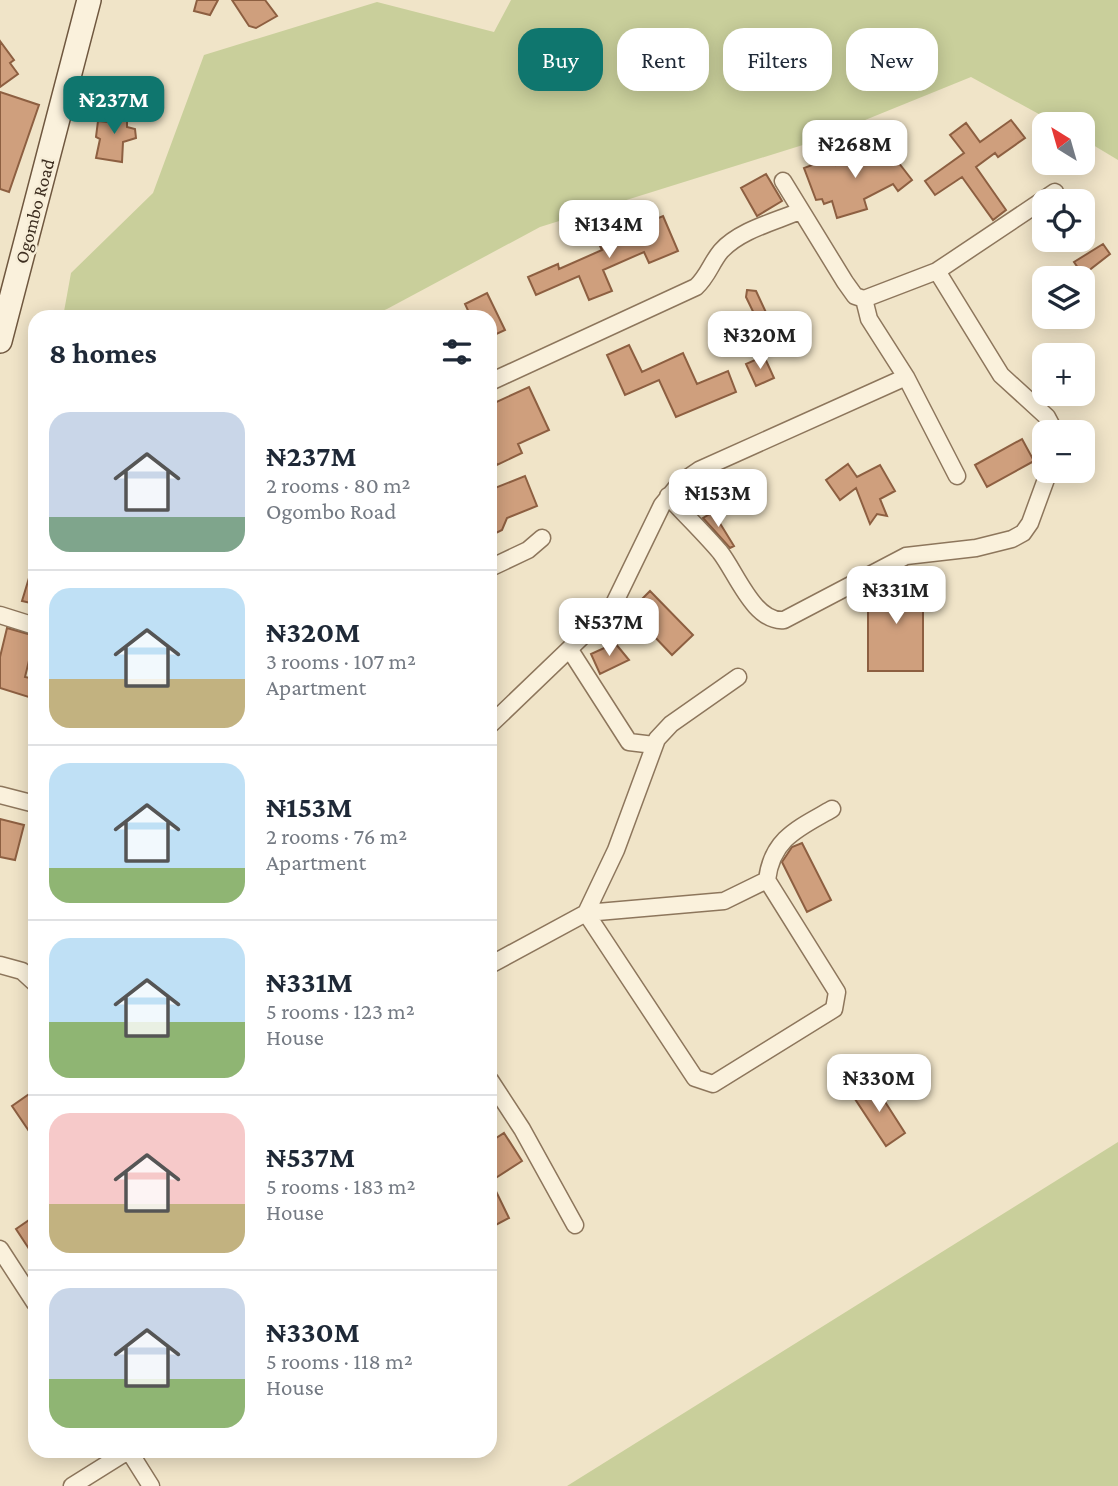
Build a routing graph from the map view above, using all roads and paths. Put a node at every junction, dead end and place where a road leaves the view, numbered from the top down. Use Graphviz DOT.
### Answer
graph roads {
  1 [pos="89,0"];
  2 [pos="783,181"];
  3 [pos="1032,207"];
  4 [pos="800,211"];
  5 [pos="937,271"];
  6 [pos="864,299"];
  7 [pos="0,341"];
  8 [pos="906,377"];
  9 [pos="497,379"];
  10 [pos="1049,420"];
  11 [pos="957,476"];
  12 [pos="1045,483"];
  13 [pos="668,496"];
  14 [pos="542,538"];
  15 [pos="497,565"];
  16 [pos="0,615"];
  17 [pos="28,624"];
  18 [pos="570,650"];
  19 [pos="738,677"];
  20 [pos="497,718"];
  21 [pos="654,745"];
  22 [pos="0,795"];
  23 [pos="28,802"];
  24 [pos="832,809"];
  25 [pos="767,880"];
  26 [pos="586,913"];
  27 [pos="497,961"];
  28 [pos="0,965"];
  29 [pos="28,976"];
  30 [pos="497,1091"];
  31 [pos="575,1225"];
  32 [pos="0,1249"];
  33 [pos="28,1292"];
  34 [pos="118,1458"];
  35 [pos="133,1458"];
  36 [pos="72,1486"];
  37 [pos="151,1486"];
  1 -- 7 [label="main road, Ogombo Road"];
  2 -- 4 [label="street"];
  3 -- 5 [label="street"];
  4 -- 6 [label="street"];
  4 -- 9 [label="street"];
  5 -- 6 [label="street"];
  5 -- 10 [label="street"];
  6 -- 8 [label="street"];
  8 -- 11 [label="street"];
  8 -- 13 [label="street"];
  12 -- 13 [label="street"];
  13 -- 18 [label="street"];
  14 -- 15 [label="street"];
  16 -- 17 [label="street"];
  18 -- 20 [label="street"];
  18 -- 21 [label="street"];
  19 -- 21 [label="street"];
  21 -- 26 [label="street"];
  22 -- 23 [label="street"];
  24 -- 25 [label="street"];
  25 -- 26 [label="street"];
  25 -- 26 [label="street"];
  26 -- 27 [label="street"];
  28 -- 29 [label="street"];
  30 -- 31 [label="street"];
  32 -- 33 [label="street"];
  34 -- 36 [label="street"];
  35 -- 37 [label="street"];
}
